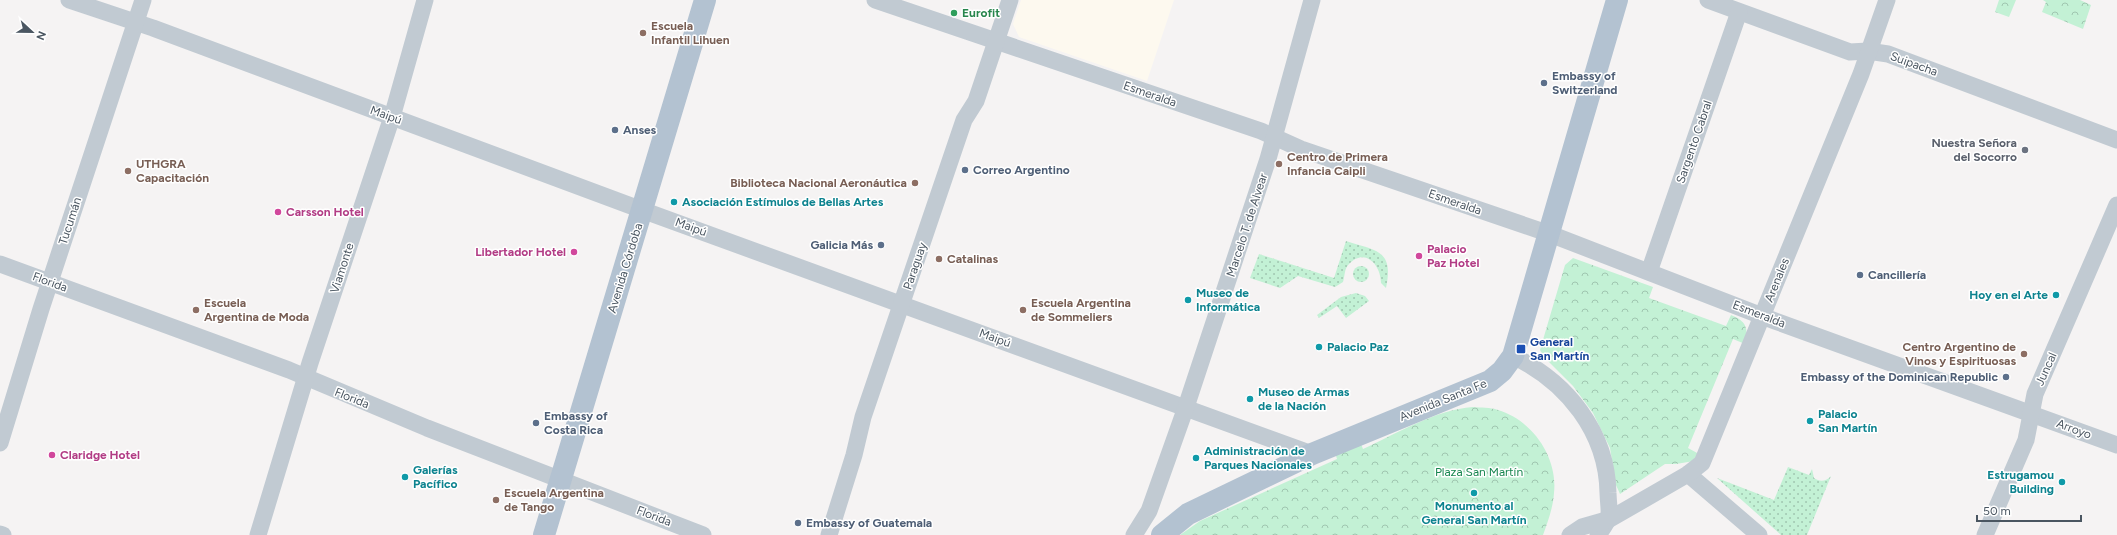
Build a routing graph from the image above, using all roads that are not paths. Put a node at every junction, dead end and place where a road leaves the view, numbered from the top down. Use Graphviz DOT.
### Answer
graph roads {
  1 [pos="69,0"];
  2 [pos="143,0"];
  3 [pos="425,0"];
  4 [pos="705,0"];
  5 [pos="875,0"];
  6 [pos="1010,0"];
  7 [pos="1312,0"];
  8 [pos="1617,0"];
  9 [pos="1708,0"];
  10 [pos="1887,0"];
  11 [pos="1739,12"];
  12 [pos="136,23"];
  13 [pos="996,41"];
  14 [pos="1868,51"];
  15 [pos="392,117"];
  16 [pos="1275,138"];
  17 [pos="2117,140"];
  18 [pos="2117,205"];
  19 [pos="642,210"];
  20 [pos="1550,234"];
  21 [pos="0,264"];
  22 [pos="1649,272"];
  23 [pos="50,282"];
  24 [pos="902,304"];
  25 [pos="1762,316"];
  26 [pos="1513,356"];
  27 [pos="306,378"];
  28 [pos="1186,407"];
  29 [pos="2032,413"];
  30 [pos="0,444"];
  31 [pos="2117,445"];
  32 [pos="1312,454"];
  33 [pos="1688,474"];
  34 [pos="560,481"];
  35 [pos="1610,519"];
  36 [pos="0,534"];
  37 [pos="4,535"];
  38 [pos="258,535"];
  39 [pos="544,535"];
  40 [pos="703,535"];
  41 [pos="829,535"];
  42 [pos="1134,535"];
  43 [pos="1162,535"];
  44 [pos="1570,535"];
  45 [pos="1598,535"];
  46 [pos="1759,535"];
  47 [pos="1985,535"];
  1 -- 12 [label="street, Maipú"];
  2 -- 12 [label="street, Tucumán"];
  3 -- 15 [label="street, Viamonte"];
  4 -- 19 [label="main road, Avenida Córdoba"];
  5 -- 13 [label="street, Esmeralda"];
  6 -- 13 [label="street, Paraguay"];
  7 -- 16 [label="street, Marcelo T. de Alvear"];
  8 -- 20 [label="main road, Avenida Santa Fe"];
  9 -- 11 [label="street, Suipacha"];
  10 -- 14 [label="street, Arenales"];
  11 -- 14 [label="street, Suipacha"];
  11 -- 22 [label="street, Sargento Cabral"];
  12 -- 15 [label="street, Maipú"];
  12 -- 23 [label="street, Tucumán"];
  13 -- 16 [label="street, Esmeralda"];
  13 -- 24 [label="street, Paraguay"];
  14 -- 17 [label="street, Suipacha"];
  14 -- 25 [label="street, Arenales"];
  15 -- 19 [label="street, Maipú"];
  15 -- 27 [label="street, Viamonte"];
  16 -- 20 [label="street, Esmeralda"];
  16 -- 28 [label="street, Marcelo T. de Alvear"];
  18 -- 29 [label="street, Juncal"];
  19 -- 24 [label="street, Maipú"];
  19 -- 34 [label="main road, Avenida Córdoba"];
  20 -- 22 [label="street, Esmeralda"];
  20 -- 26 [label="main road, Avenida Santa Fe"];
  21 -- 23 [label="street, Florida"];
  22 -- 25 [label="street, Esmeralda"];
  23 -- 27 [label="street, Florida"];
  23 -- 30 [label="street, Tucumán"];
  24 -- 28 [label="street, Maipú"];
  24 -- 41 [label="street, Paraguay"];
  25 -- 29 [label="street, Esmeralda"];
  25 -- 33 [label="street, Arenales"];
  26 -- 32 [label="main road, Avenida Santa Fe"];
  26 -- 35 [label="street"];
  27 -- 34 [label="street, Florida"];
  27 -- 38 [label="street, Viamonte"];
  28 -- 32 [label="street, Maipú"];
  28 -- 42 [label="street, Marcelo T. de Alvear"];
  29 -- 31 [label="street, Arroyo"];
  29 -- 47 [label="street, Juncal"];
  32 -- 43 [label="main road, Avenida Santa Fe"];
  33 -- 35 [label="street, Arenales"];
  33 -- 46 [label="street"];
  34 -- 39 [label="main road, Avenida Córdoba"];
  34 -- 40 [label="street, Florida"];
  35 -- 44 [label="street, Arenales"];
  35 -- 45 [label="street"];
  36 -- 37 [label="street"];
}
